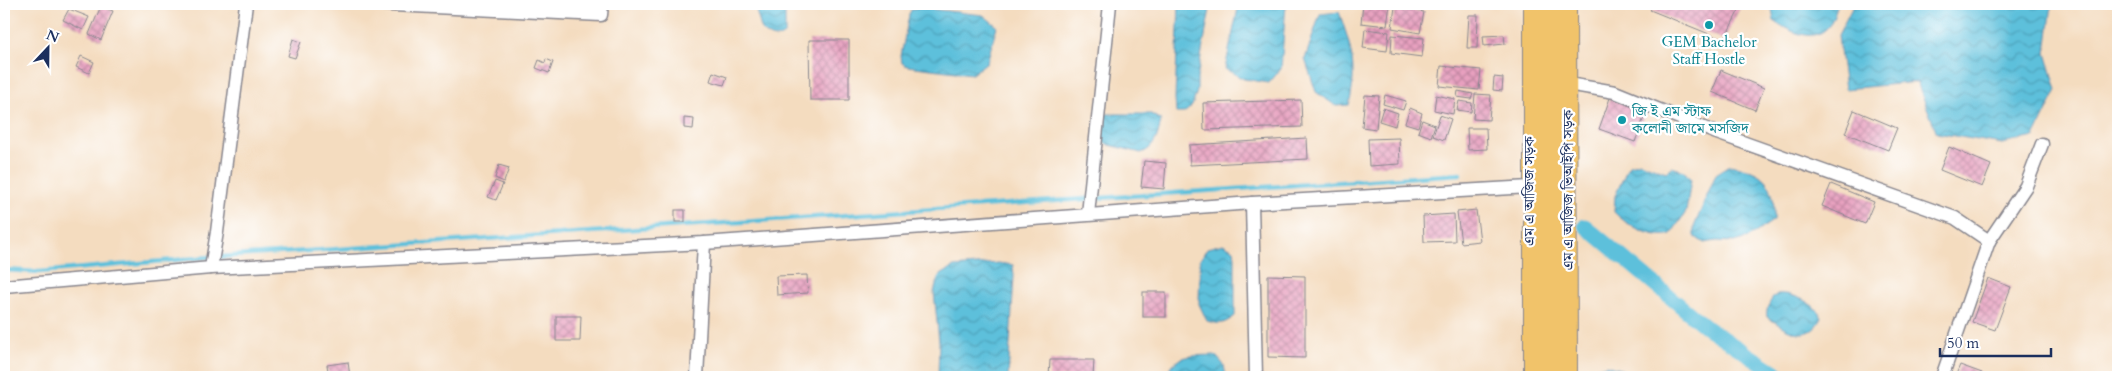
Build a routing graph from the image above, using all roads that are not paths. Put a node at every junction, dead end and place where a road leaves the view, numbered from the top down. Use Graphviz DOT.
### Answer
graph roads {
  1 [pos="246,4"];
  2 [pos="372,4"];
  3 [pos="602,4"];
  4 [pos="1110,4"];
  5 [pos="1529,4"];
  6 [pos="1536,4"];
  7 [pos="1554,4"];
  8 [pos="1566,4"];
  9 [pos="1568,84"];
  10 [pos="2042,144"];
  11 [pos="1530,187"];
  12 [pos="1252,203"];
  13 [pos="1088,214"];
  14 [pos="1990,241"];
  15 [pos="704,243"];
  16 [pos="211,268"];
  17 [pos="4,286"];
  18 [pos="697,377"];
  19 [pos="1256,377"];
  20 [pos="1528,377"];
  21 [pos="1536,377"];
  22 [pos="1554,377"];
  23 [pos="1567,377"];
  24 [pos="1942,377"];
  1 -- 16 [label="street"];
  2 -- 3 [label="street"];
  4 -- 13 [label="street"];
  5 -- 11 [label="main road, এম এ আজিজ সড়ক"];
  6 -- 21 [label="highway"];
  7 -- 22 [label="highway"];
  8 -- 9 [label="main road, এম এ আজিজ ভিআইপি সড়ক"];
  9 -- 14 [label="street"];
  9 -- 23 [label="main road, এম এ আজিজ ভিআইপি সড়ক"];
  10 -- 14 [label="street"];
  11 -- 12 [label="street"];
  11 -- 20 [label="main road, এম এ আজিজ সড়ক"];
  12 -- 13 [label="street"];
  12 -- 19 [label="street"];
  13 -- 15 [label="street"];
  14 -- 24 [label="street"];
  15 -- 16 [label="street"];
  15 -- 18 [label="street"];
  16 -- 17 [label="street"];
}
